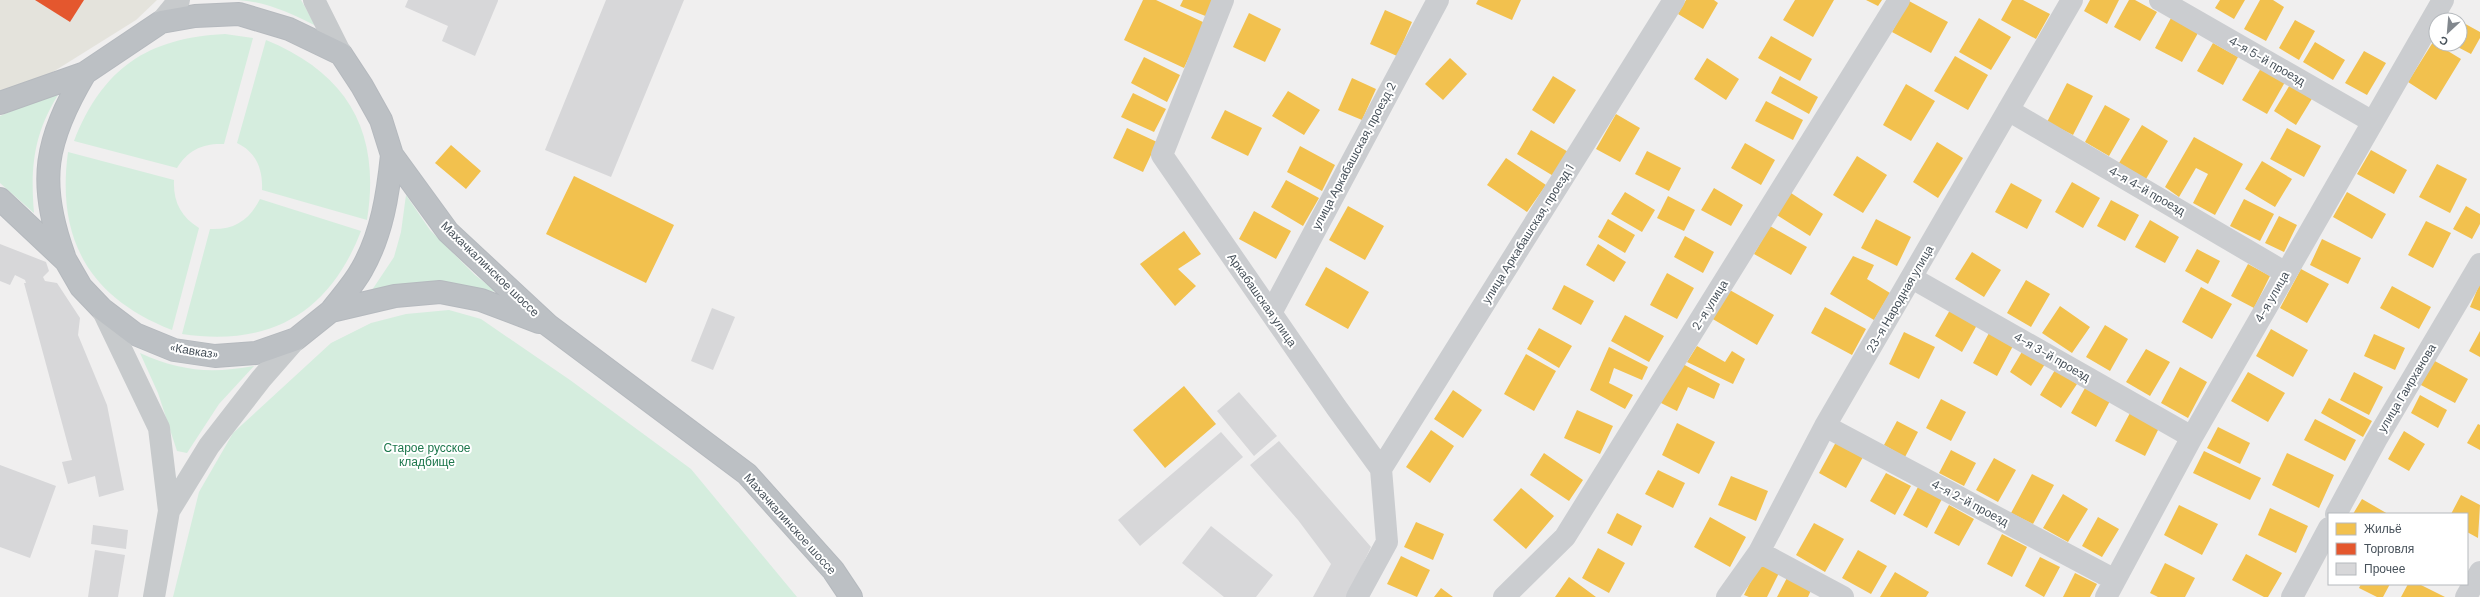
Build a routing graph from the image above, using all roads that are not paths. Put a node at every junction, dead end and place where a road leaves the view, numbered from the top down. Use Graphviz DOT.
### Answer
graph roads {
  1 [pos="179,0"];
  2 [pos="314,0"];
  3 [pos="1223,0"];
  4 [pos="1438,0"];
  5 [pos="1674,0"];
  6 [pos="1899,0"];
  7 [pos="2072,0"];
  8 [pos="2160,0"];
  9 [pos="2443,0"];
  10 [pos="161,22"];
  11 [pos="341,54"];
  12 [pos="85,73"];
  13 [pos="0,103"];
  14 [pos="2008,110"];
  15 [pos="2373,122"];
  16 [pos="392,154"];
  17 [pos="0,199"];
  18 [pos="66,261"];
  19 [pos="2480,264"];
  20 [pos="2286,273"];
  21 [pos="1912,278"];
  22 [pos="102,309"];
  23 [pos="331,311"];
  24 [pos="1270,313"];
  25 [pos="548,325"];
  26 [pos="296,339"];
  27 [pos="1825,426"];
  28 [pos="2192,437"];
  29 [pos="1381,469"];
  30 [pos="169,511"];
  31 [pos="2337,513"];
  32 [pos="2328,530"];
  33 [pos="1759,552"];
  34 [pos="2480,572"];
  35 [pos="2111,589"];
  36 [pos="154,597"];
  37 [pos="851,597"];
  38 [pos="1357,597"];
  39 [pos="1504,597"];
  40 [pos="1727,597"];
  41 [pos="1843,597"];
  42 [pos="2292,597"];
  43 [pos="2466,597"];
  1 -- 10 [label="main road"];
  2 -- 11 [label="main road"];
  3 -- 24 [label="street, Аркабашская улица"];
  4 -- 24 [label="street, улица Аркабашская, проезд 2"];
  5 -- 29 [label="street, улица Аркабашская, проезд 1"];
  6 -- 39 [label="street, 2-я улица"];
  7 -- 14 [label="street, 23-я Народная улица"];
  8 -- 15 [label="street, 4-я 5-й проезд"];
  9 -- 15 [label="street, 4-я улица"];
  10 -- 11 [label="highway"];
  10 -- 12 [label="highway"];
  11 -- 16 [label="highway, Махачкалинское шоссе"];
  12 -- 13 [label="highway"];
  12 -- 18 [label="highway"];
  14 -- 20 [label="street, 4-я 4-й проезд"];
  14 -- 21 [label="street, 23-я Народная улица"];
  15 -- 20 [label="street, 4-я улица"];
  16 -- 23 [label="highway"];
  16 -- 25 [label="highway, Махачкалинское шоссе"];
  17 -- 18 [label="highway, «Кавказ»"];
  18 -- 22 [label="highway, «Кавказ»"];
  19 -- 31 [label="street, улица Гаирханова"];
  20 -- 28 [label="street, 4-я улица"];
  21 -- 27 [label="street, 23-я Народная улица"];
  21 -- 28 [label="street, 4-я 3-й проезд"];
  22 -- 26 [label="highway, «Кавказ»"];
  22 -- 30 [label="main road"];
  23 -- 25 [label="highway, «Кавказ»"];
  23 -- 26 [label="highway, «Кавказ»"];
  24 -- 29 [label="street, Аркабашская улица"];
  25 -- 37 [label="highway, Махачкалинское шоссе"];
  26 -- 30 [label="main road"];
  27 -- 33 [label="street, 23-я Народная улица"];
  27 -- 35 [label="street, 4-я 2-й проезд"];
  28 -- 35 [label="street, 4-я улица"];
  29 -- 38 [label="street"];
  30 -- 36 [label="main road"];
  32 -- 42 [label="street"];
  33 -- 40 [label="street, 23-я Народная улица"];
  33 -- 41 [label="street"];
  34 -- 43 [label="street"];
}
